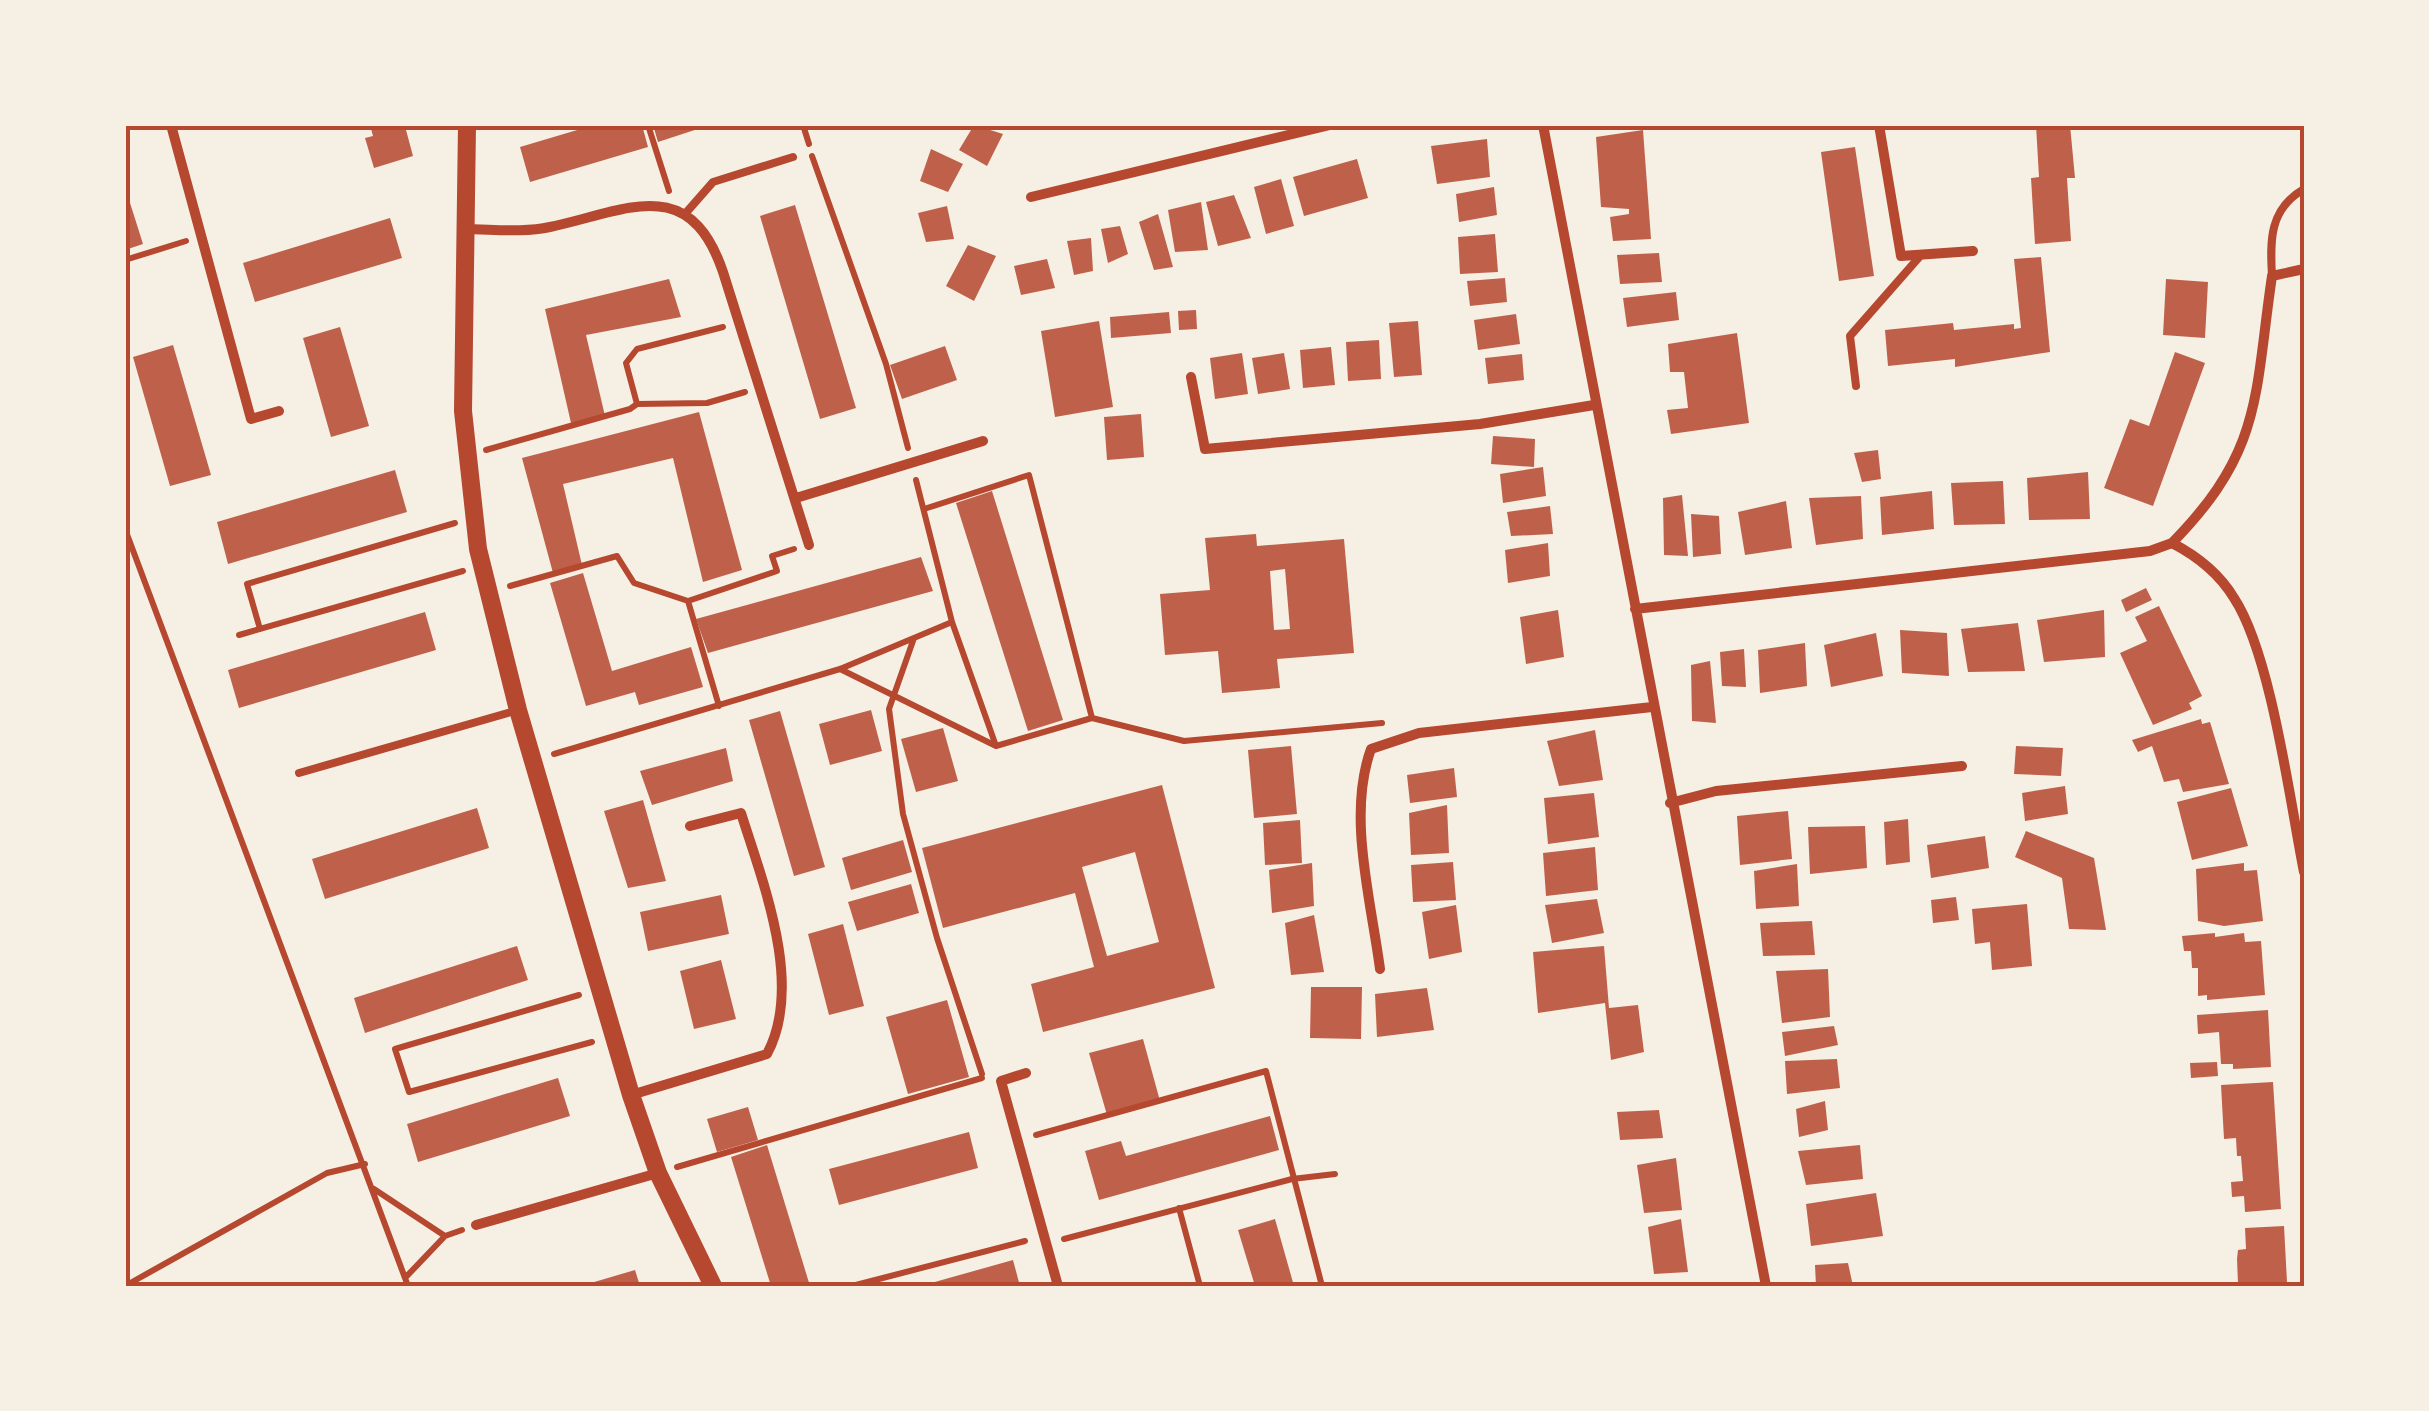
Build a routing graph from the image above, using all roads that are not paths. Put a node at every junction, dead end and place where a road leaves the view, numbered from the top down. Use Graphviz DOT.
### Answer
graph roads {
  1 [pos="170,125"];
  2 [pos="468,125"];
  3 [pos="1330,125"];
  4 [pos="1544,125"];
  5 [pos="1878,125"];
  6 [pos="793,157"];
  7 [pos="2304,190"];
  8 [pos="1030,197"];
  9 [pos="679,212"];
  10 [pos="464,230"];
  11 [pos="1974,251"];
  12 [pos="1921,255"];
  13 [pos="2304,269"];
  14 [pos="2272,276"];
  15 [pos="1191,378"];
  16 [pos="1856,386"];
  17 [pos="1594,405"];
  18 [pos="280,411"];
  19 [pos="983,441"];
  20 [pos="796,498"];
  21 [pos="2172,544"];
  22 [pos="809,545"];
  23 [pos="1636,609"];
  24 [pos="1652,708"];
  25 [pos="518,710"];
  26 [pos="1962,766"];
  27 [pos="299,773"];
  28 [pos="1670,803"];
  29 [pos="2299,817"];
  30 [pos="690,826"];
  31 [pos="2304,872"];
  32 [pos="1380,969"];
  33 [pos="1026,1073"];
  34 [pos="631,1095"];
  35 [pos="658,1173"];
  36 [pos="476,1225"];
  37 [pos="713,1286"];
  38 [pos="1058,1286"];
  39 [pos="1766,1286"];
  1 -- 18 [label="street"];
  2 -- 10 [label="street"];
  3 -- 8 [label="street"];
  4 -- 17 [label="street"];
  5 -- 12 [label="street"];
  6 -- 9 [label="lane"];
  7 -- 14 [label="lane"];
  9 -- 10 [label="street"];
  9 -- 20 [label="street"];
  10 -- 25 [label="street"];
  11 -- 12 [label="street"];
  12 -- 16 [label="lane"];
  13 -- 14 [label="street"];
  14 -- 21 [label="street"];
  15 -- 17 [label="street"];
  17 -- 23 [label="street"];
  19 -- 20 [label="street"];
  20 -- 22 [label="street"];
  21 -- 23 [label="street"];
  21 -- 29 [label="street"];
  23 -- 24 [label="street"];
  24 -- 28 [label="street"];
  24 -- 32 [label="street"];
  25 -- 27 [label="lane"];
  25 -- 34 [label="street"];
  26 -- 28 [label="street"];
  28 -- 39 [label="street"];
  29 -- 31 [label="street"];
  30 -- 34 [label="street"];
  33 -- 38 [label="street"];
  34 -- 35 [label="street"];
  35 -- 36 [label="street"];
  35 -- 37 [label="street"];
}
